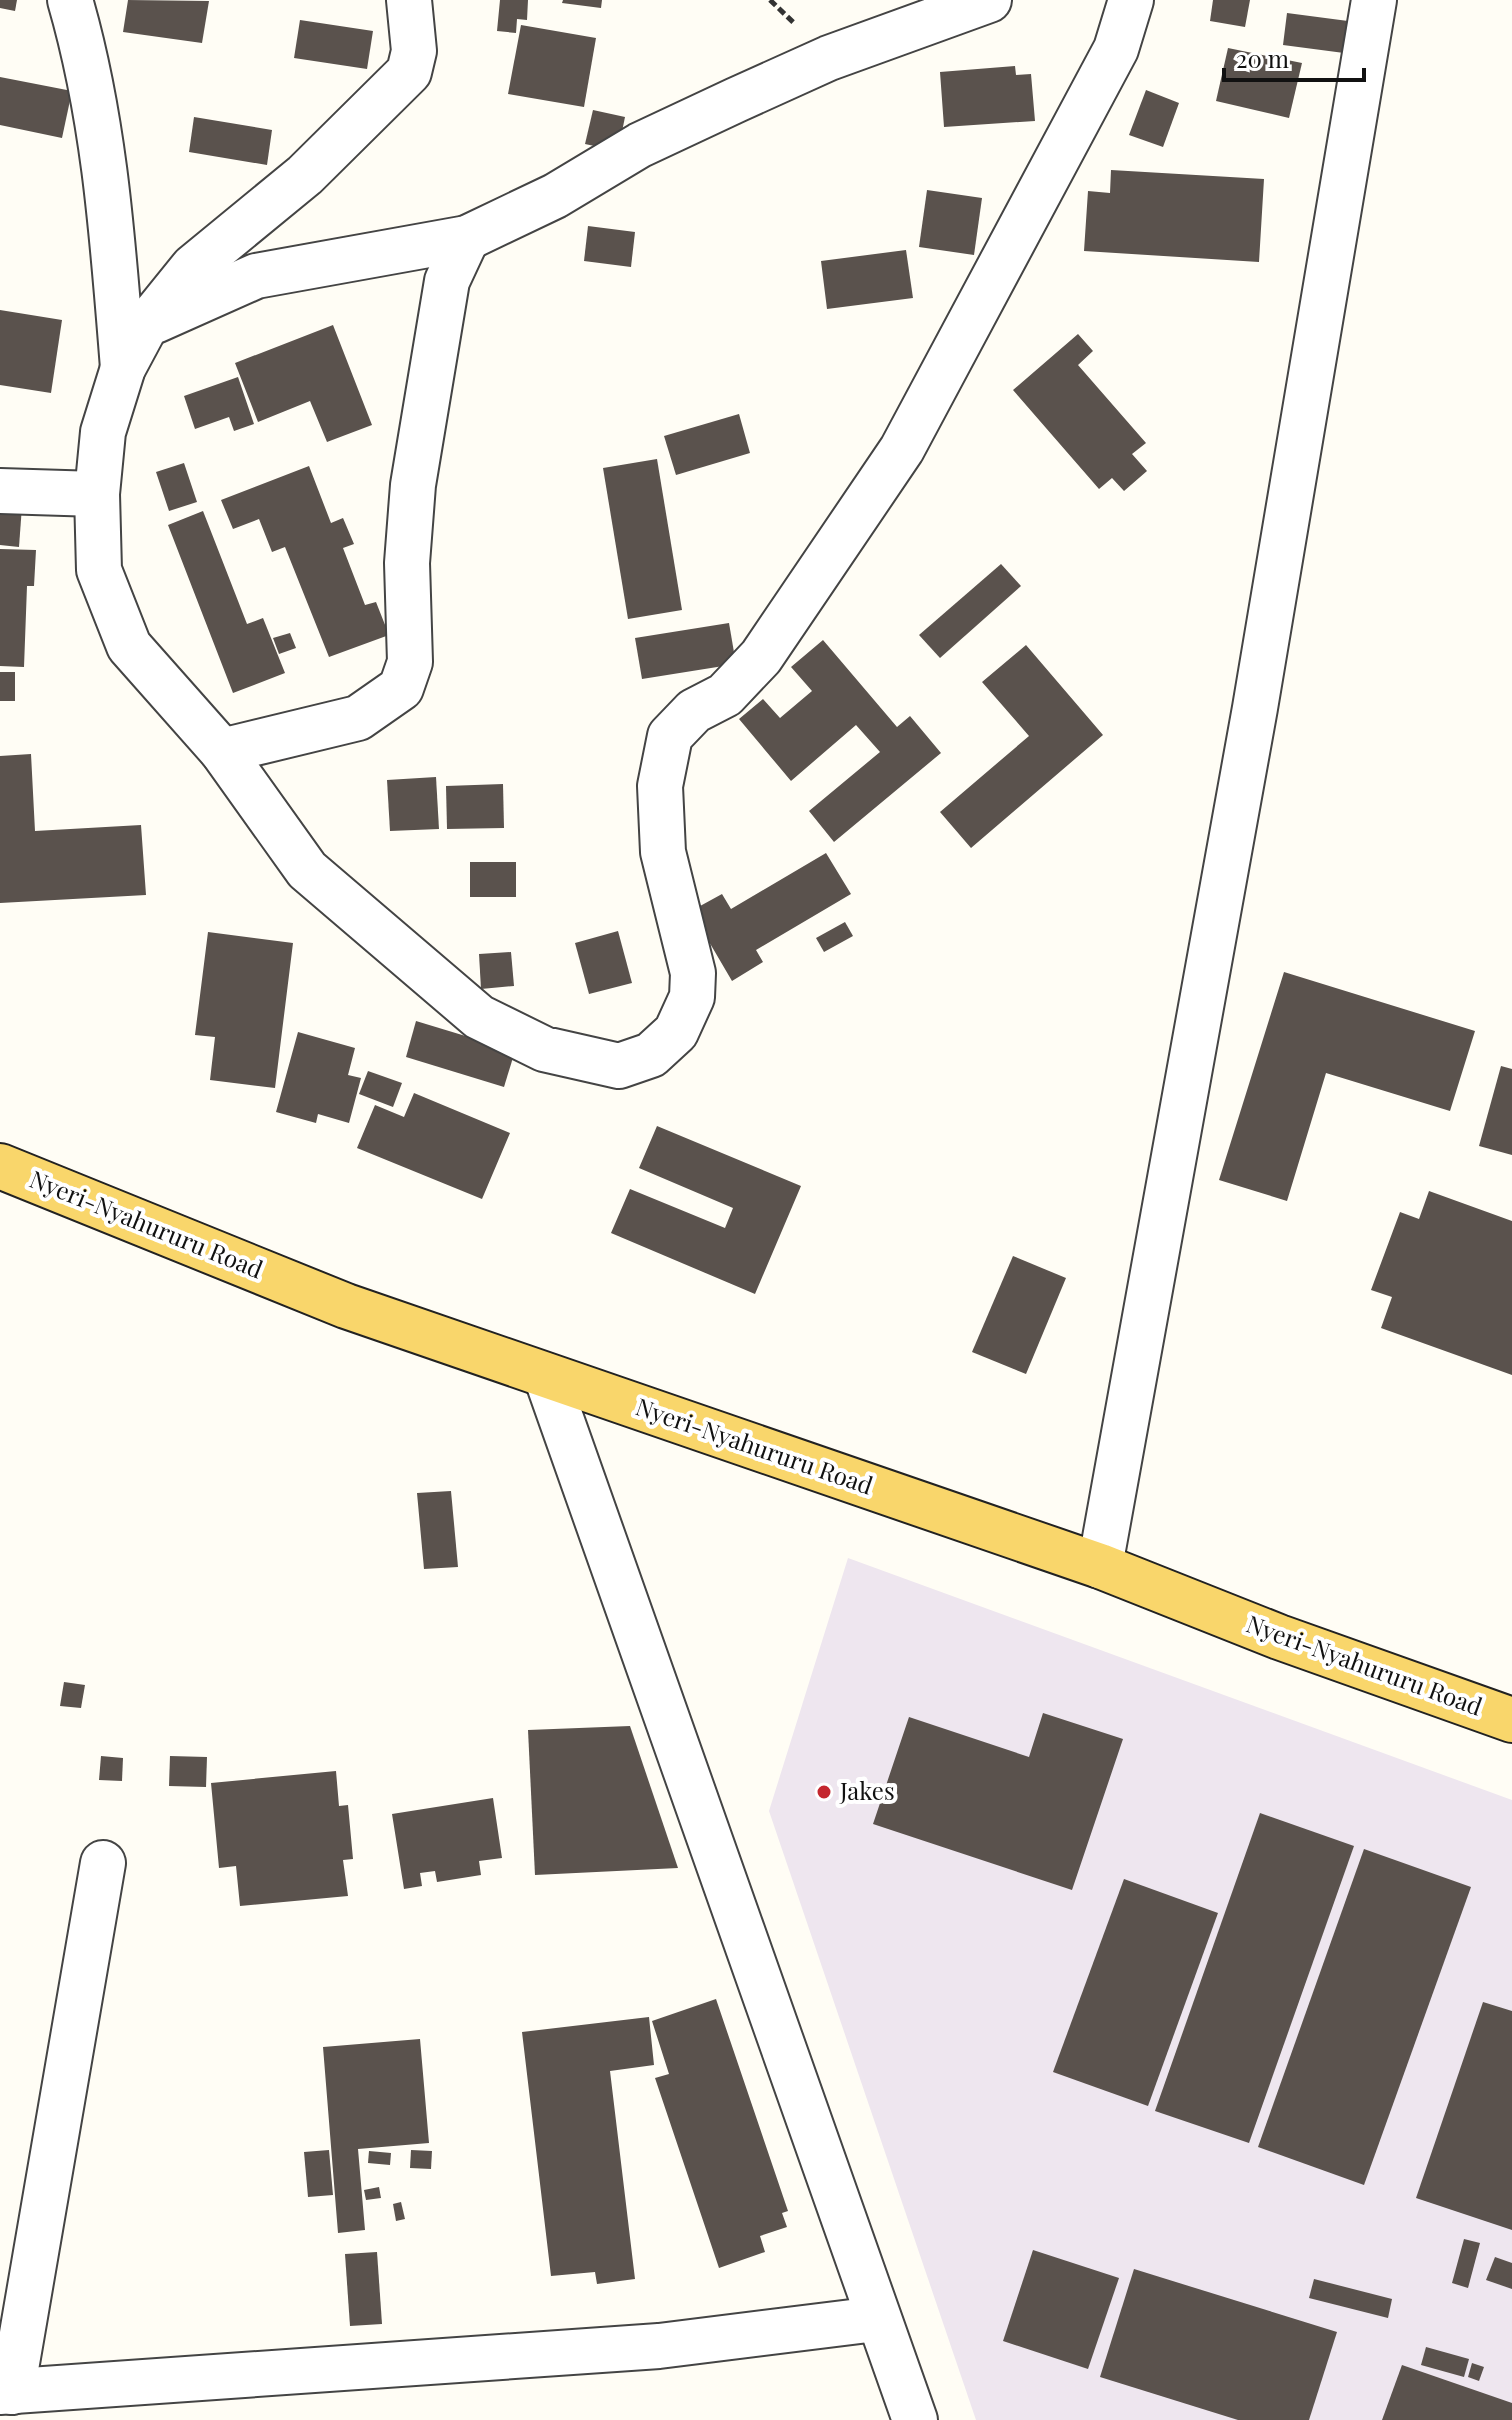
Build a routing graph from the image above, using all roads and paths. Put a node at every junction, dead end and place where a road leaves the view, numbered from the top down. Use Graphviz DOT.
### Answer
graph roads {
  1 [pos="70,0"];
  2 [pos="409,0"];
  3 [pos="989,0"];
  4 [pos="1131,0"];
  5 [pos="1374,0"];
  6 [pos="467,238"];
  7 [pos="146,325"];
  8 [pos="123,368"];
  9 [pos="0,491"];
  10 [pos="97,494"];
  11 [pos="222,751"];
  12 [pos="0,1166"];
  13 [pos="546,1376"];
  14 [pos="1100,1566"];
  15 [pos="1512,1720"];
  16 [pos="103,1863"];
  17 [pos="876,2319"];
  18 [pos="6,2392"];
  19 [pos="915,2420"];
  1 -- 8 [label="street"];
  2 -- 7 [label="street"];
  3 -- 6 [label="street"];
  4 -- 11 [label="street"];
  5 -- 14 [label="street"];
  6 -- 7 [label="street"];
  6 -- 11 [label="street"];
  7 -- 8 [label="street"];
  8 -- 10 [label="street"];
  9 -- 10 [label="street"];
  10 -- 11 [label="street"];
  12 -- 13 [label="main road, Nyeri-Nyahururu Road"];
  13 -- 14 [label="main road, Nyeri-Nyahururu Road"];
  13 -- 17 [label="street"];
  14 -- 15 [label="main road, Nyeri-Nyahururu Road"];
  16 -- 18 [label="street"];
  17 -- 18 [label="street"];
  17 -- 19 [label="street"];
}
